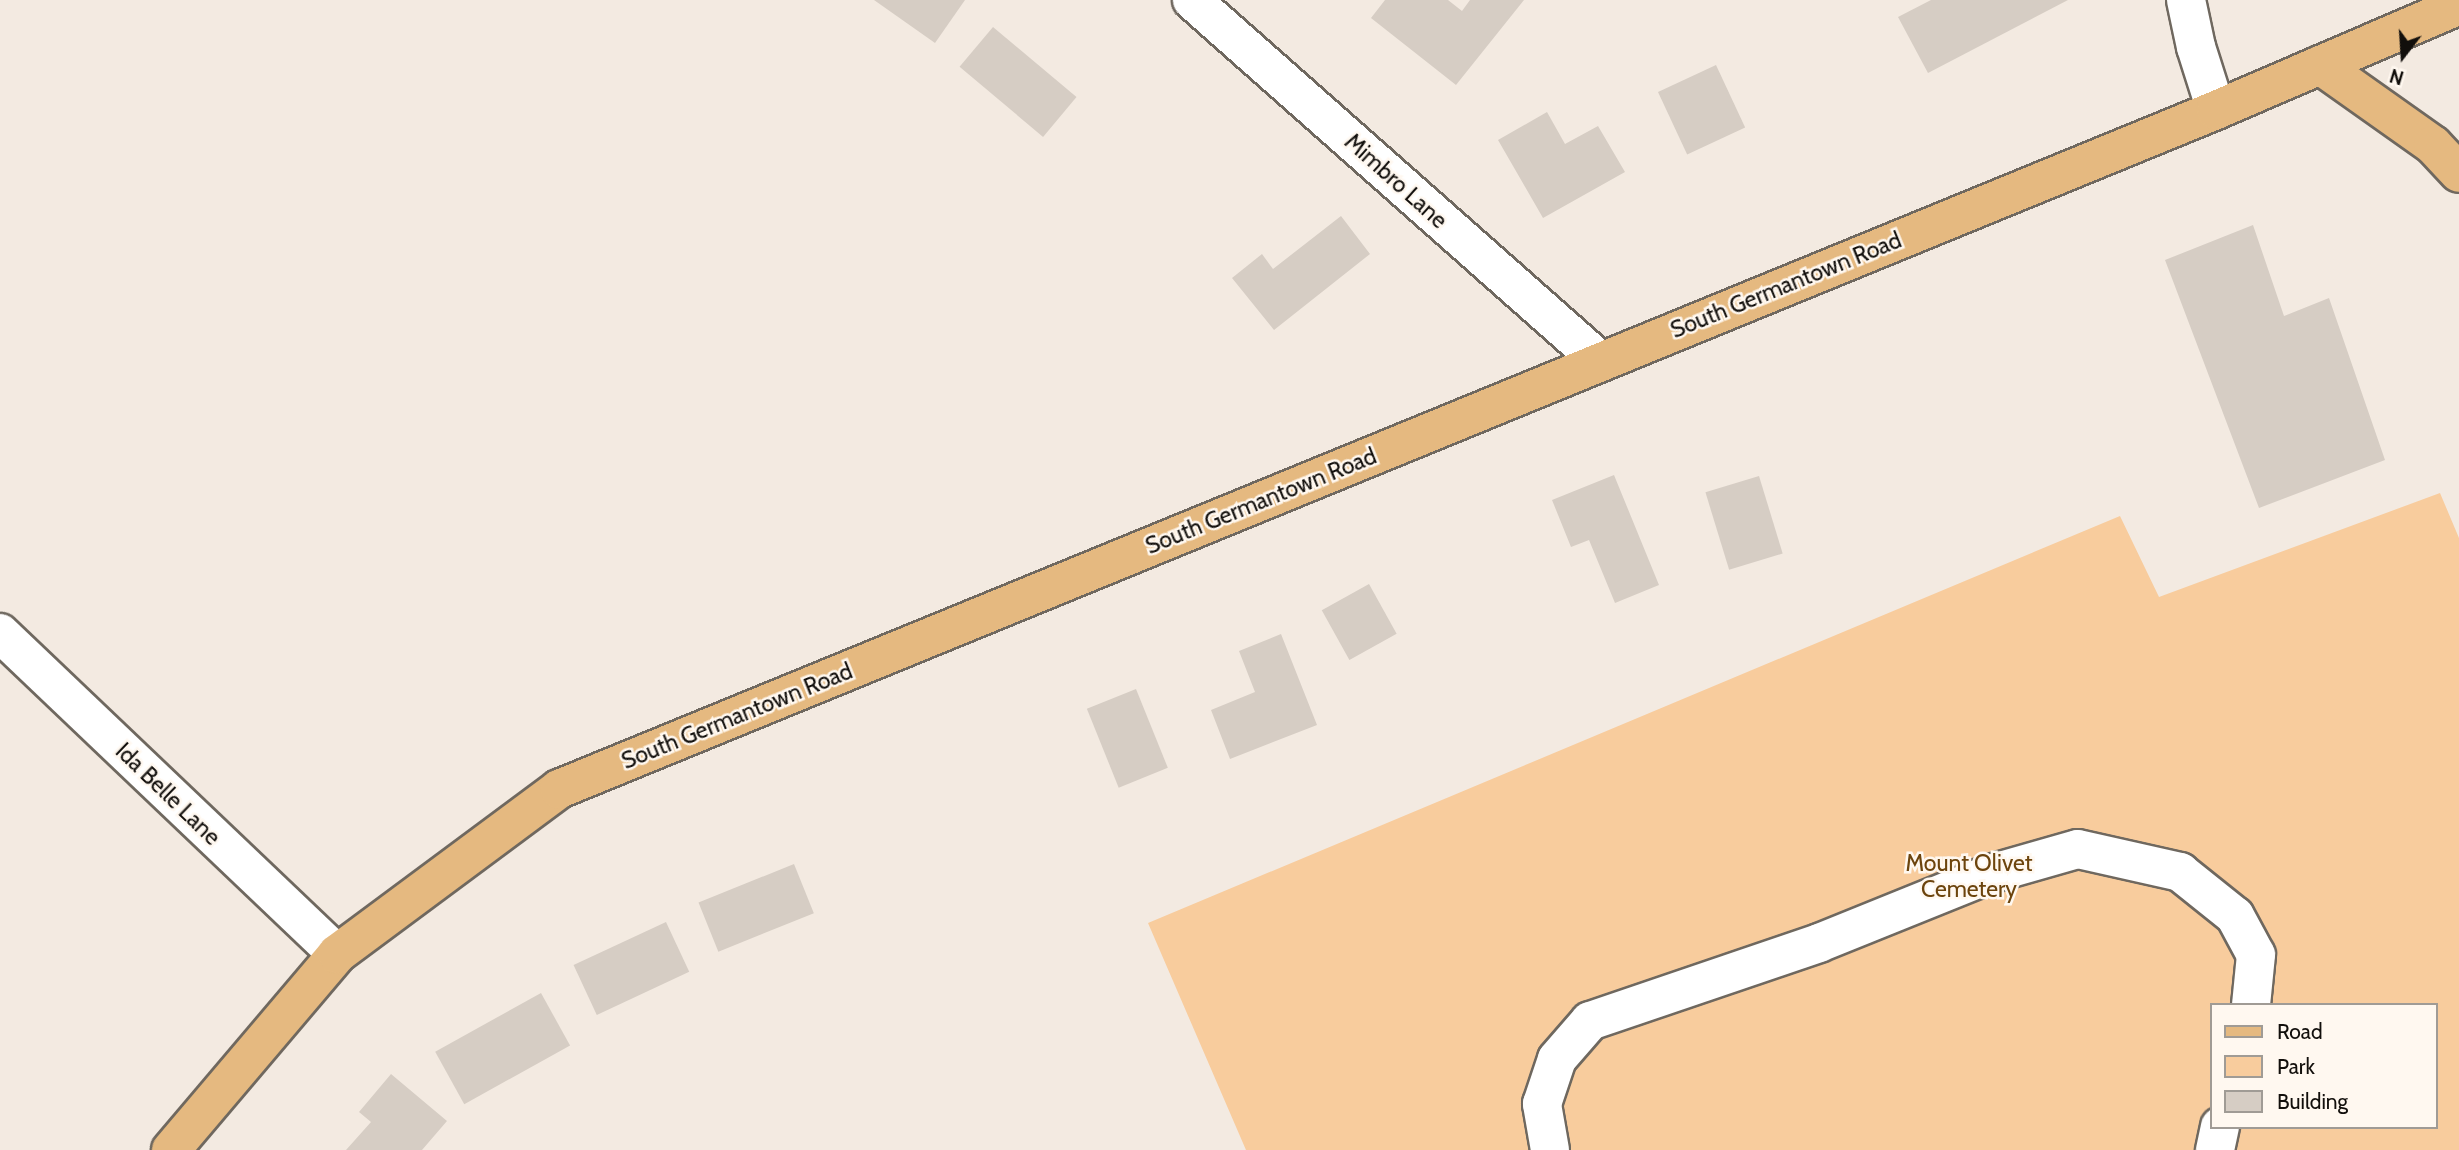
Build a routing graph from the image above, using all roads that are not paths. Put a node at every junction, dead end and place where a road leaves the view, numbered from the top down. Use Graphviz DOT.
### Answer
graph roads {
  1 [pos="1192,0"];
  2 [pos="2186,0"];
  3 [pos="2457,9"];
  4 [pos="2320,65"];
  5 [pos="2216,110"];
  6 [pos="2459,173"];
  7 [pos="1600,361"];
  8 [pos="0,633"];
  9 [pos="337,954"];
  10 [pos="2251,1003"];
  11 [pos="2219,1129"];
  12 [pos="171,1150"];
  13 [pos="1550,1150"];
  14 [pos="2214,1150"];
  1 -- 7 [label="street, Mimbro Lane"];
  2 -- 5 [label="street"];
  3 -- 4 [label="main road, South Germantown Road"];
  4 -- 5 [label="main road, South Germantown Road"];
  4 -- 6 [label="main road"];
  5 -- 7 [label="main road, South Germantown Road"];
  7 -- 9 [label="main road, South Germantown Road"];
  8 -- 9 [label="street, Ida Belle Lane"];
  9 -- 12 [label="main road, South Germantown Road"];
  10 -- 13 [label="street"];
  11 -- 14 [label="street"];
}
